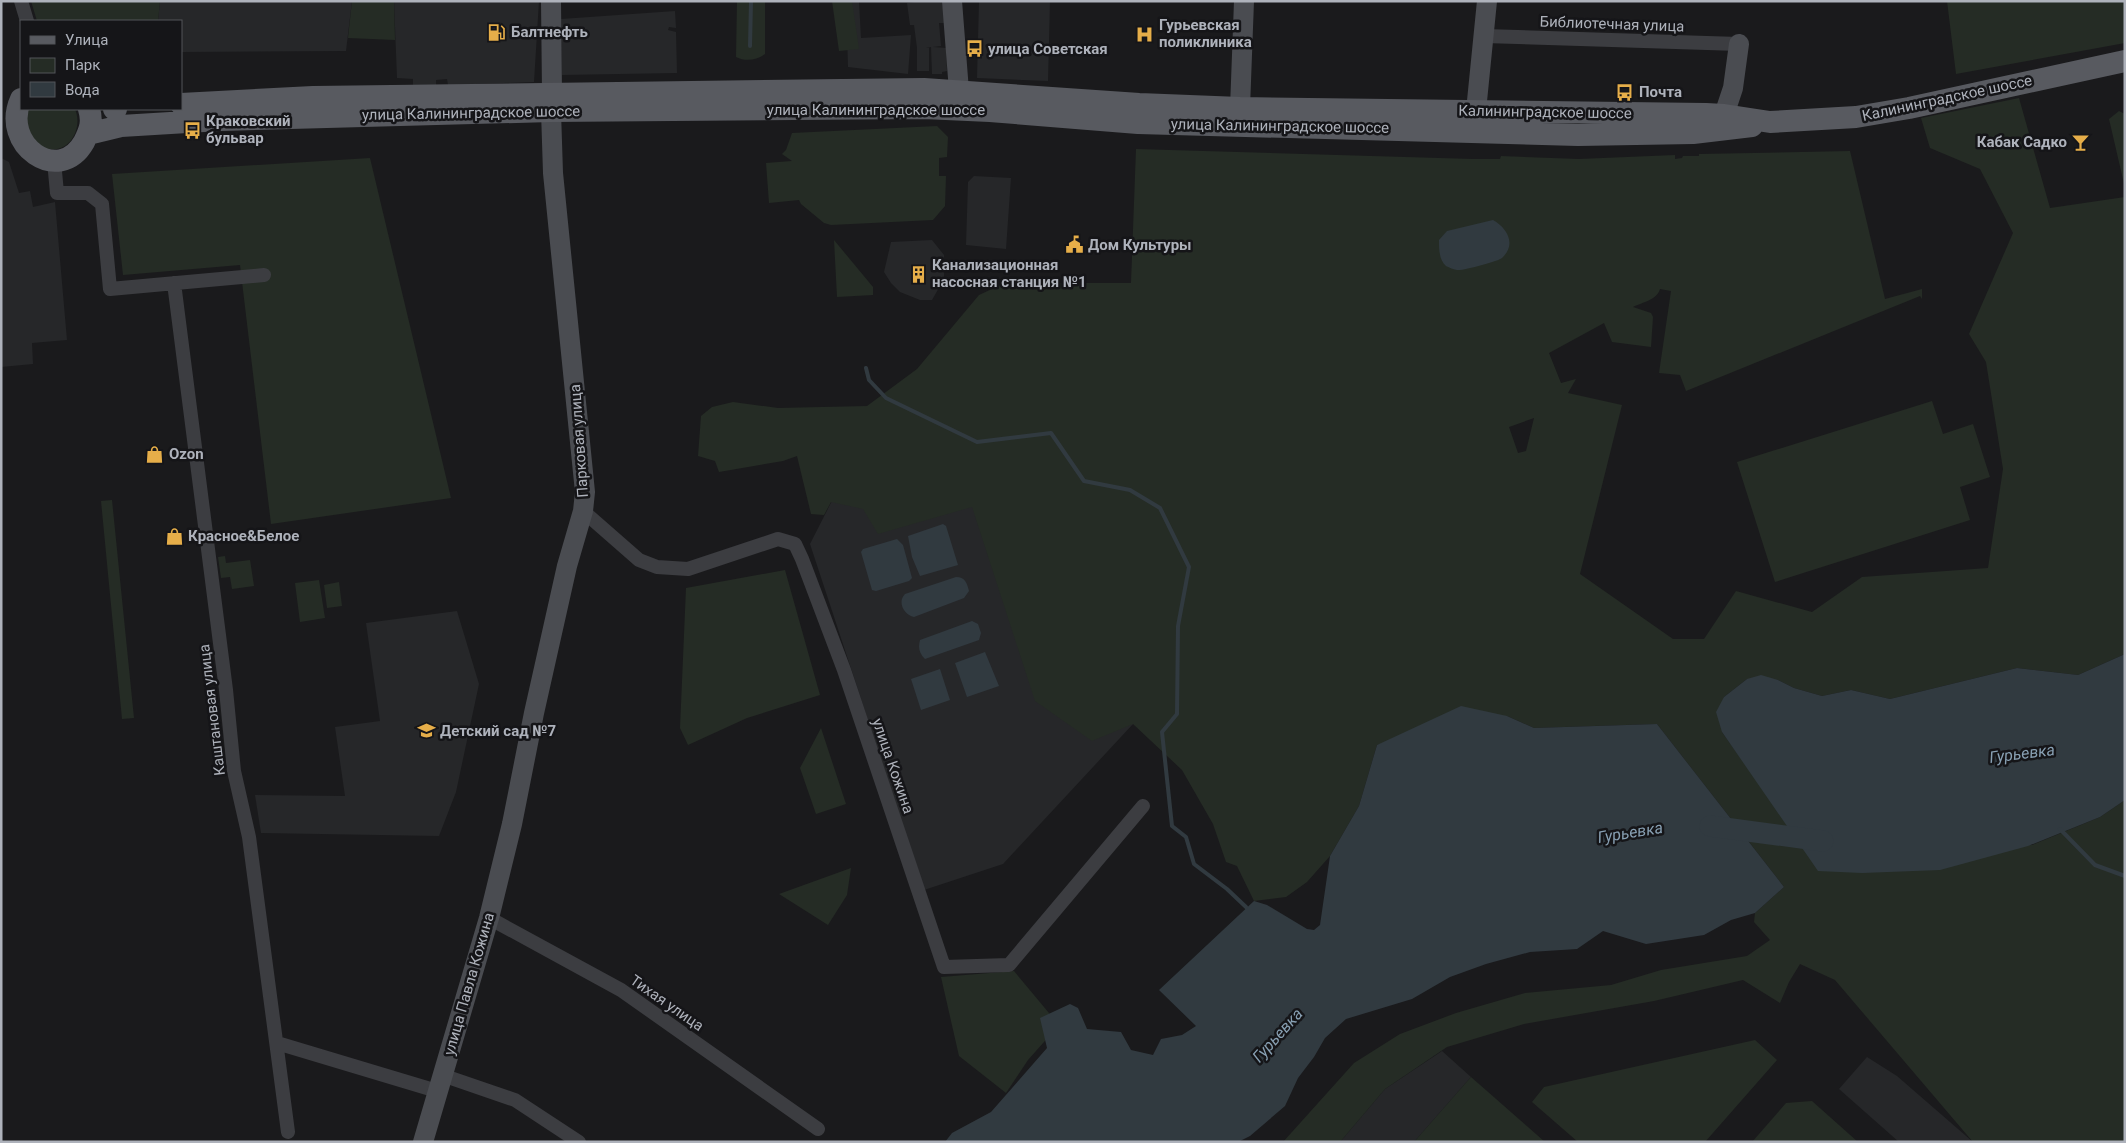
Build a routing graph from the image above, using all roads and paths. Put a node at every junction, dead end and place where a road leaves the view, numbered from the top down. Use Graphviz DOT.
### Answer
graph roads {
  1 [pos="21,1"];
  2 [pos="550,1"];
  3 [pos="952,1"];
  4 [pos="1244,1"];
  5 [pos="1487,1"];
  6 [pos="26,20"];
  7 [pos="1484,36"];
  8 [pos="1739,44"];
  9 [pos="2125,61"];
  10 [pos="959,100"];
  11 [pos="551,102"];
  12 [pos="182,104"];
  13 [pos="13,106"];
  14 [pos="1240,108"];
  15 [pos="89,110"];
  16 [pos="1476,111"];
  17 [pos="1742,113"];
  18 [pos="88,134"];
  19 [pos="9,137"];
  20 [pos="54,161"];
  21 [pos="264,275"];
  22 [pos="174,283"];
  23 [pos="583,511"];
  24 [pos="1143,806"];
  25 [pos="512,824"];
  26 [pos="489,918"];
  27 [pos="277,1043"];
  28 [pos="439,1083"];
  29 [pos="818,1129"];
  30 [pos="288,1132"];
  31 [pos="422,1142"];
  32 [pos="580,1142"];
  1 -- 6 [label="street"];
  2 -- 11 [label="street, Парковая улица"];
  3 -- 10 [label="street"];
  4 -- 14 [label="street"];
  5 -- 7 [label="street"];
  7 -- 8 [label="street, Библиотечная улица"];
  7 -- 16 [label="street"];
  8 -- 17 [label="street"];
  9 -- 17 [label="main road, Калининградское шоссе"];
  10 -- 11 [label="main road, улица Калининградское шоссе"];
  10 -- 14 [label="main road, Калининградское шоссе"];
  10 -- 17 [label="main road, улица Калининградское шоссе"];
  11 -- 12 [label="main road, улица Калининградское шоссе"];
  11 -- 18 [label="main road, улица Калининградское шоссе"];
  11 -- 23 [label="street, Парковая улица"];
  13 -- 19 [label="main road"];
  14 -- 16 [label="main road, Калининградское шоссе"];
  15 -- 18 [label="main road"];
  16 -- 17 [label="main road, Калининградское шоссе"];
  18 -- 20 [label="main road"];
  19 -- 20 [label="main road"];
  20 -- 22 [label="street"];
  21 -- 22 [label="street"];
  22 -- 27 [label="street, Каштановая улица"];
  23 -- 24 [label="street, улица Кожина"];
  23 -- 25 [label="street, Парковая улица"];
  25 -- 26 [label="street, улица Павла Кожина"];
  26 -- 28 [label="street, улица Павла Кожина"];
  26 -- 29 [label="street, Тихая улица"];
  27 -- 28 [label="street"];
  27 -- 30 [label="street, Каштановая улица"];
  28 -- 31 [label="street, улица Павла Кожина"];
  28 -- 32 [label="street"];
}
